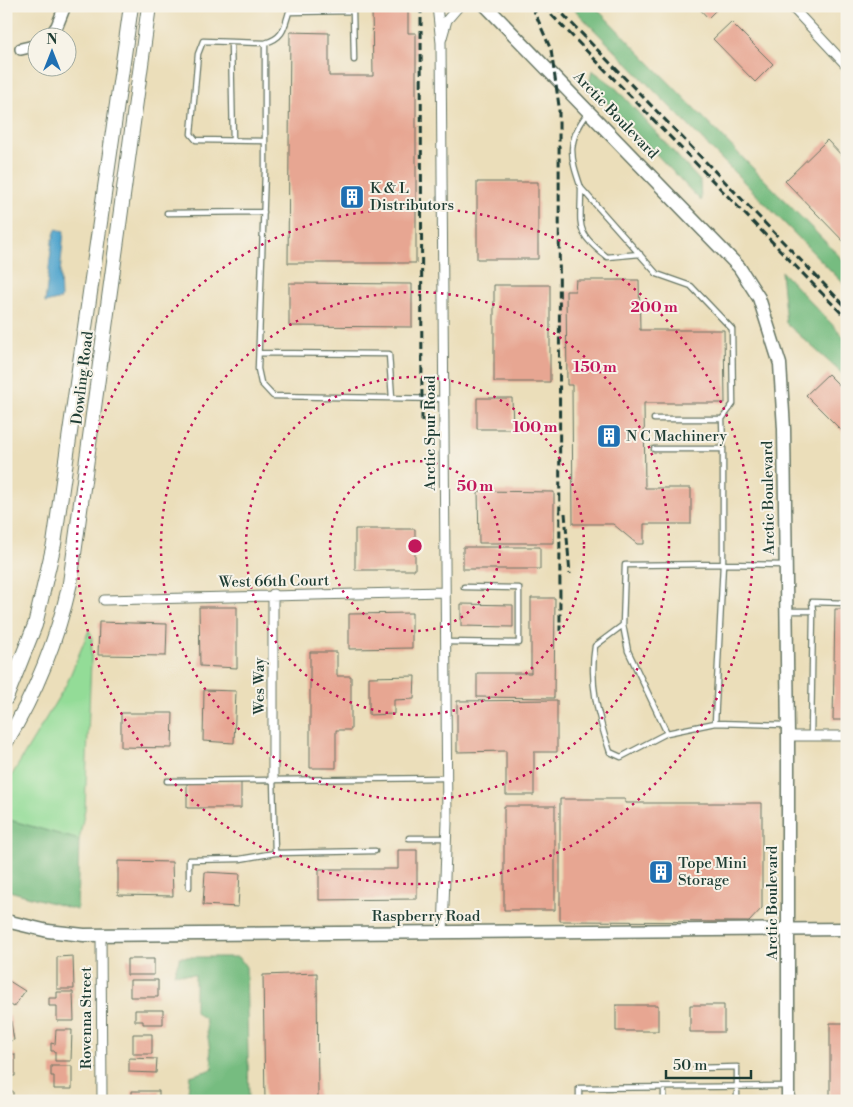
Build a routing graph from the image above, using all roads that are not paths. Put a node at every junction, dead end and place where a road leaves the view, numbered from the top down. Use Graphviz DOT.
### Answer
graph roads {
  1 [pos="65,6"];
  2 [pos="131,6"];
  3 [pos="148,6"];
  4 [pos="437,6"];
  5 [pos="459,6"];
  6 [pos="486,6"];
  7 [pos="792,7"];
  8 [pos="354,8"];
  9 [pos="56,28"];
  10 [pos="231,42"];
  11 [pos="265,43"];
  12 [pos="440,44"];
  13 [pos="28,47"];
  14 [pos="21,49"];
  15 [pos="354,60"];
  16 [pos="847,66"];
  17 [pos="589,111"];
  18 [pos="233,141"];
  19 [pos="265,141"];
  20 [pos="582,188"];
  21 [pos="264,212"];
  22 [pos="167,213"];
  23 [pos="640,254"];
  24 [pos="259,352"];
  25 [pos="392,398"];
  26 [pos="444,399"];
  27 [pos="654,419"];
  28 [pos="722,419"];
  29 [pos="654,449"];
  30 [pos="723,449"];
  31 [pos="723,564"];
  32 [pos="786,565"];
  33 [pos="464,588"];
  34 [pos="444,592"];
  35 [pos="273,594"];
  36 [pos="104,600"];
  37 [pos="847,603"];
  38 [pos="786,611"];
  39 [pos="813,611"];
  40 [pos="623,625"];
  41 [pos="445,642"];
  42 [pos="6,698"];
  43 [pos="715,723"];
  44 [pos="788,730"];
  45 [pos="667,733"];
  46 [pos="811,736"];
  47 [pos="847,736"];
  48 [pos="6,742"];
  49 [pos="446,778"];
  50 [pos="273,779"];
  51 [pos="167,781"];
  52 [pos="409,838"];
  53 [pos="446,838"];
  54 [pos="375,852"];
  55 [pos="275,853"];
  56 [pos="190,887"];
  57 [pos="6,921"];
  58 [pos="788,929"];
  59 [pos="847,929"];
  60 [pos="444,932"];
  61 [pos="101,935"];
  62 [pos="696,1068"];
  63 [pos="737,1086"];
  64 [pos="788,1086"];
  65 [pos="664,1088"];
  66 [pos="102,1101"];
  67 [pos="579,1101"];
  68 [pos="664,1101"];
  69 [pos="736,1101"];
  70 [pos="788,1101"];
  1 -- 9 [label="street"];
  2 -- 42 [label="main road, Dowling Road"];
  3 -- 48 [label="main road, Dowling Road"];
  4 -- 12 [label="street, Arctic Spur Road"];
  5 -- 12 [label="street, Arctic Spur Road"];
  6 -- 17 [label="main road, Arctic Boulevard"];
  7 -- 16 [label="street"];
  8 -- 11 [label="lane"];
  8 -- 15 [label="lane"];
  10 -- 11 [label="lane"];
  10 -- 18 [label="lane"];
  10 -- 18 [label="lane"];
  11 -- 19 [label="lane"];
  12 -- 26 [label="street, Arctic Spur Road"];
  13 -- 14 [label="street"];
  17 -- 20 [label="lane"];
  17 -- 32 [label="main road, Arctic Boulevard"];
  18 -- 19 [label="lane"];
  19 -- 21 [label="lane"];
  20 -- 23 [label="lane"];
  20 -- 23 [label="lane"];
  21 -- 22 [label="lane"];
  21 -- 24 [label="lane"];
  23 -- 28 [label="lane"];
  24 -- 25 [label="lane"];
  24 -- 25 [label="lane"];
  25 -- 26 [label="lane"];
  26 -- 34 [label="street, Arctic Spur Road"];
  27 -- 28 [label="lane"];
  28 -- 30 [label="lane"];
  29 -- 30 [label="lane"];
  30 -- 31 [label="lane"];
  31 -- 32 [label="lane"];
  31 -- 40 [label="lane"];
  31 -- 43 [label="lane"];
  32 -- 38 [label="main road, Arctic Boulevard"];
  33 -- 41 [label="lane"];
  34 -- 35 [label="street, West 66th Court"];
  34 -- 41 [label="street, Arctic Spur Road"];
  35 -- 36 [label="street, West 66th Court"];
  35 -- 50 [label="street, Wes Way"];
  37 -- 39 [label="lane"];
  38 -- 39 [label="lane"];
  38 -- 44 [label="main road, Arctic Boulevard"];
  39 -- 46 [label="lane"];
  40 -- 45 [label="lane"];
  40 -- 45 [label="lane"];
  41 -- 49 [label="street, Arctic Spur Road"];
  43 -- 44 [label="lane"];
  43 -- 45 [label="lane"];
  44 -- 46 [label="street"];
  44 -- 58 [label="main road, Arctic Boulevard"];
  46 -- 47 [label="street"];
  49 -- 50 [label="lane"];
  49 -- 53 [label="street, Arctic Spur Road"];
  50 -- 51 [label="lane"];
  50 -- 55 [label="lane"];
  52 -- 53 [label="lane"];
  53 -- 60 [label="street, Arctic Spur Road"];
  54 -- 55 [label="lane"];
  55 -- 56 [label="lane"];
  57 -- 61 [label="main road, Raspberry Road"];
  58 -- 59 [label="main road, Raspberry Road"];
  58 -- 60 [label="main road, Raspberry Road"];
  58 -- 64 [label="main road, Arctic Boulevard"];
  60 -- 61 [label="main road, Raspberry Road"];
  61 -- 66 [label="street, Rovenna Street"];
  62 -- 63 [label="lane"];
  63 -- 64 [label="lane"];
  63 -- 65 [label="lane"];
  63 -- 69 [label="lane"];
  64 -- 70 [label="main road, Arctic Boulevard"];
  65 -- 67 [label="lane"];
  65 -- 68 [label="lane"];
}
